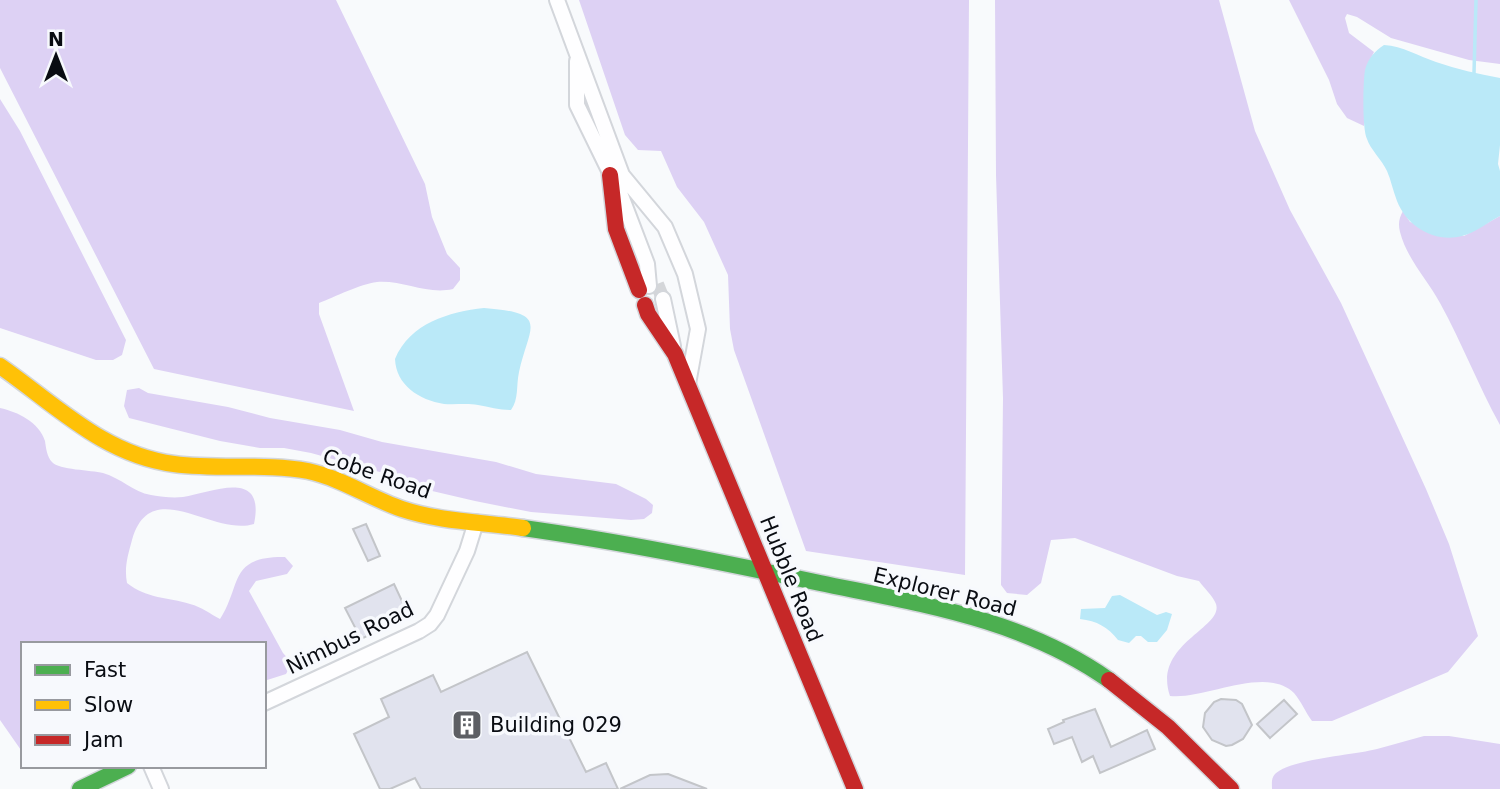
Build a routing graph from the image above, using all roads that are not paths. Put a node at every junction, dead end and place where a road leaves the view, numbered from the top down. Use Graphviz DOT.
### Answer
graph roads {
  1 [pos="557,0"];
  2 [pos="578,57"];
  3 [pos="610,175"];
  4 [pos="651,295"];
  5 [pos="675,354"];
  6 [pos="0,366"];
  7 [pos="688,384"];
  8 [pos="476,522"];
  9 [pos="765,572"];
  10 [pos="266,702"];
  11 [pos="124,768"];
  12 [pos="152,768"];
  13 [pos="80,789"];
  14 [pos="161,789"];
  15 [pos="855,789"];
  16 [pos="1231,789"];
  1 -- 2 [label="street, Hubble Road"];
  2 -- 3 [label="street, Hubble Road"];
  2 -- 7 [label="street, Hubble Road"];
  3 -- 4 [label="street, Hubble Road"];
  3 -- 4 [label="street, Hubble Road"];
  4 -- 5 [label="street, Hubble Road"];
  4 -- 5 [label="street, Hubble Road"];
  5 -- 7 [label="street, Hubble Road"];
  6 -- 8 [label="street, Cobe Road"];
  7 -- 9 [label="street, Hubble Road"];
  8 -- 9 [label="street, Cobe Road"];
  8 -- 10 [label="street, Nimbus Road"];
  9 -- 15 [label="street, Hubble Road"];
  9 -- 16 [label="street, Explorer Road"];
  11 -- 13 [label="street"];
  12 -- 14 [label="street"];
}
